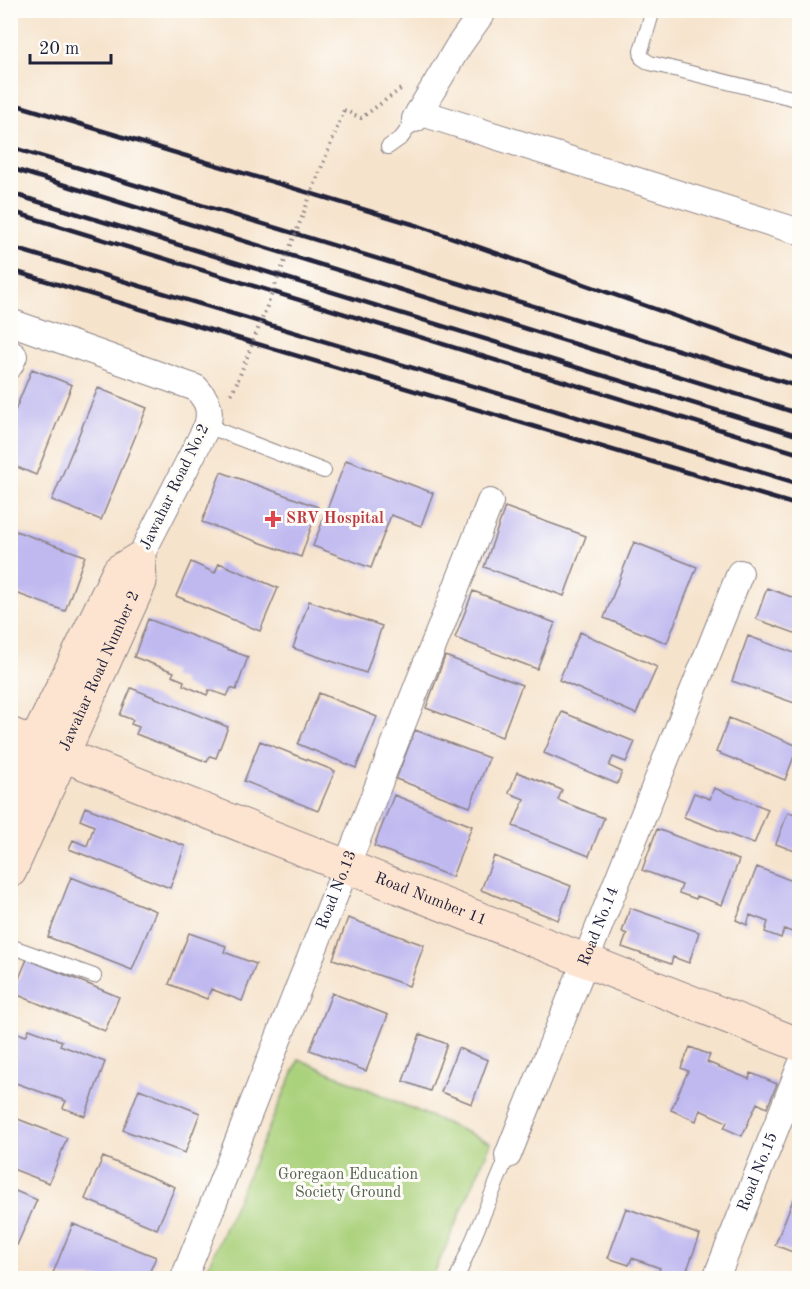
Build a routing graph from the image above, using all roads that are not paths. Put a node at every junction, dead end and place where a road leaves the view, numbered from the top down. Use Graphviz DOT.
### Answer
graph roads {
  1 [pos="484,10"];
  2 [pos="654,10"];
  3 [pos="800,100"];
  4 [pos="417,115"];
  5 [pos="388,147"];
  6 [pos="800,232"];
  7 [pos="13,330"];
  8 [pos="10,353"];
  9 [pos="10,365"];
  10 [pos="209,420"];
  11 [pos="324,471"];
  12 [pos="490,502"];
  13 [pos="139,559"];
  14 [pos="740,573"];
  15 [pos="36,744"];
  16 [pos="10,802"];
  17 [pos="346,866"];
  18 [pos="10,871"];
  19 [pos="10,946"];
  20 [pos="586,960"];
  21 [pos="94,976"];
  22 [pos="800,1045"];
  23 [pos="800,1067"];
  24 [pos="508,1155"];
  25 [pos="184,1278"];
  26 [pos="457,1278"];
  27 [pos="716,1278"];
  1 -- 4 [label="street"];
  2 -- 3 [label="lane"];
  4 -- 5 [label="lane"];
  4 -- 6 [label="street"];
  7 -- 10 [label="street"];
  8 -- 9 [label="street"];
  10 -- 11 [label="lane"];
  10 -- 13 [label="street, Jawahar Road No.2"];
  12 -- 17 [label="street, Road No.13"];
  13 -- 15 [label="street, Jawahar Road Number 2"];
  14 -- 20 [label="street, Road No.14"];
  15 -- 16 [label="street, Jawahar Road Number 2"];
  15 -- 17 [label="street, Road Number 11"];
  15 -- 18 [label="street, Jawahar Road Number 2"];
  17 -- 20 [label="street, Road Number 11"];
  17 -- 25 [label="street, Road No.13"];
  19 -- 21 [label="lane"];
  20 -- 22 [label="street, Road Number 11"];
  20 -- 24 [label="street, Road No.14"];
  23 -- 27 [label="street, Road No.15"];
  24 -- 26 [label="lane, Road No.14"];
}
